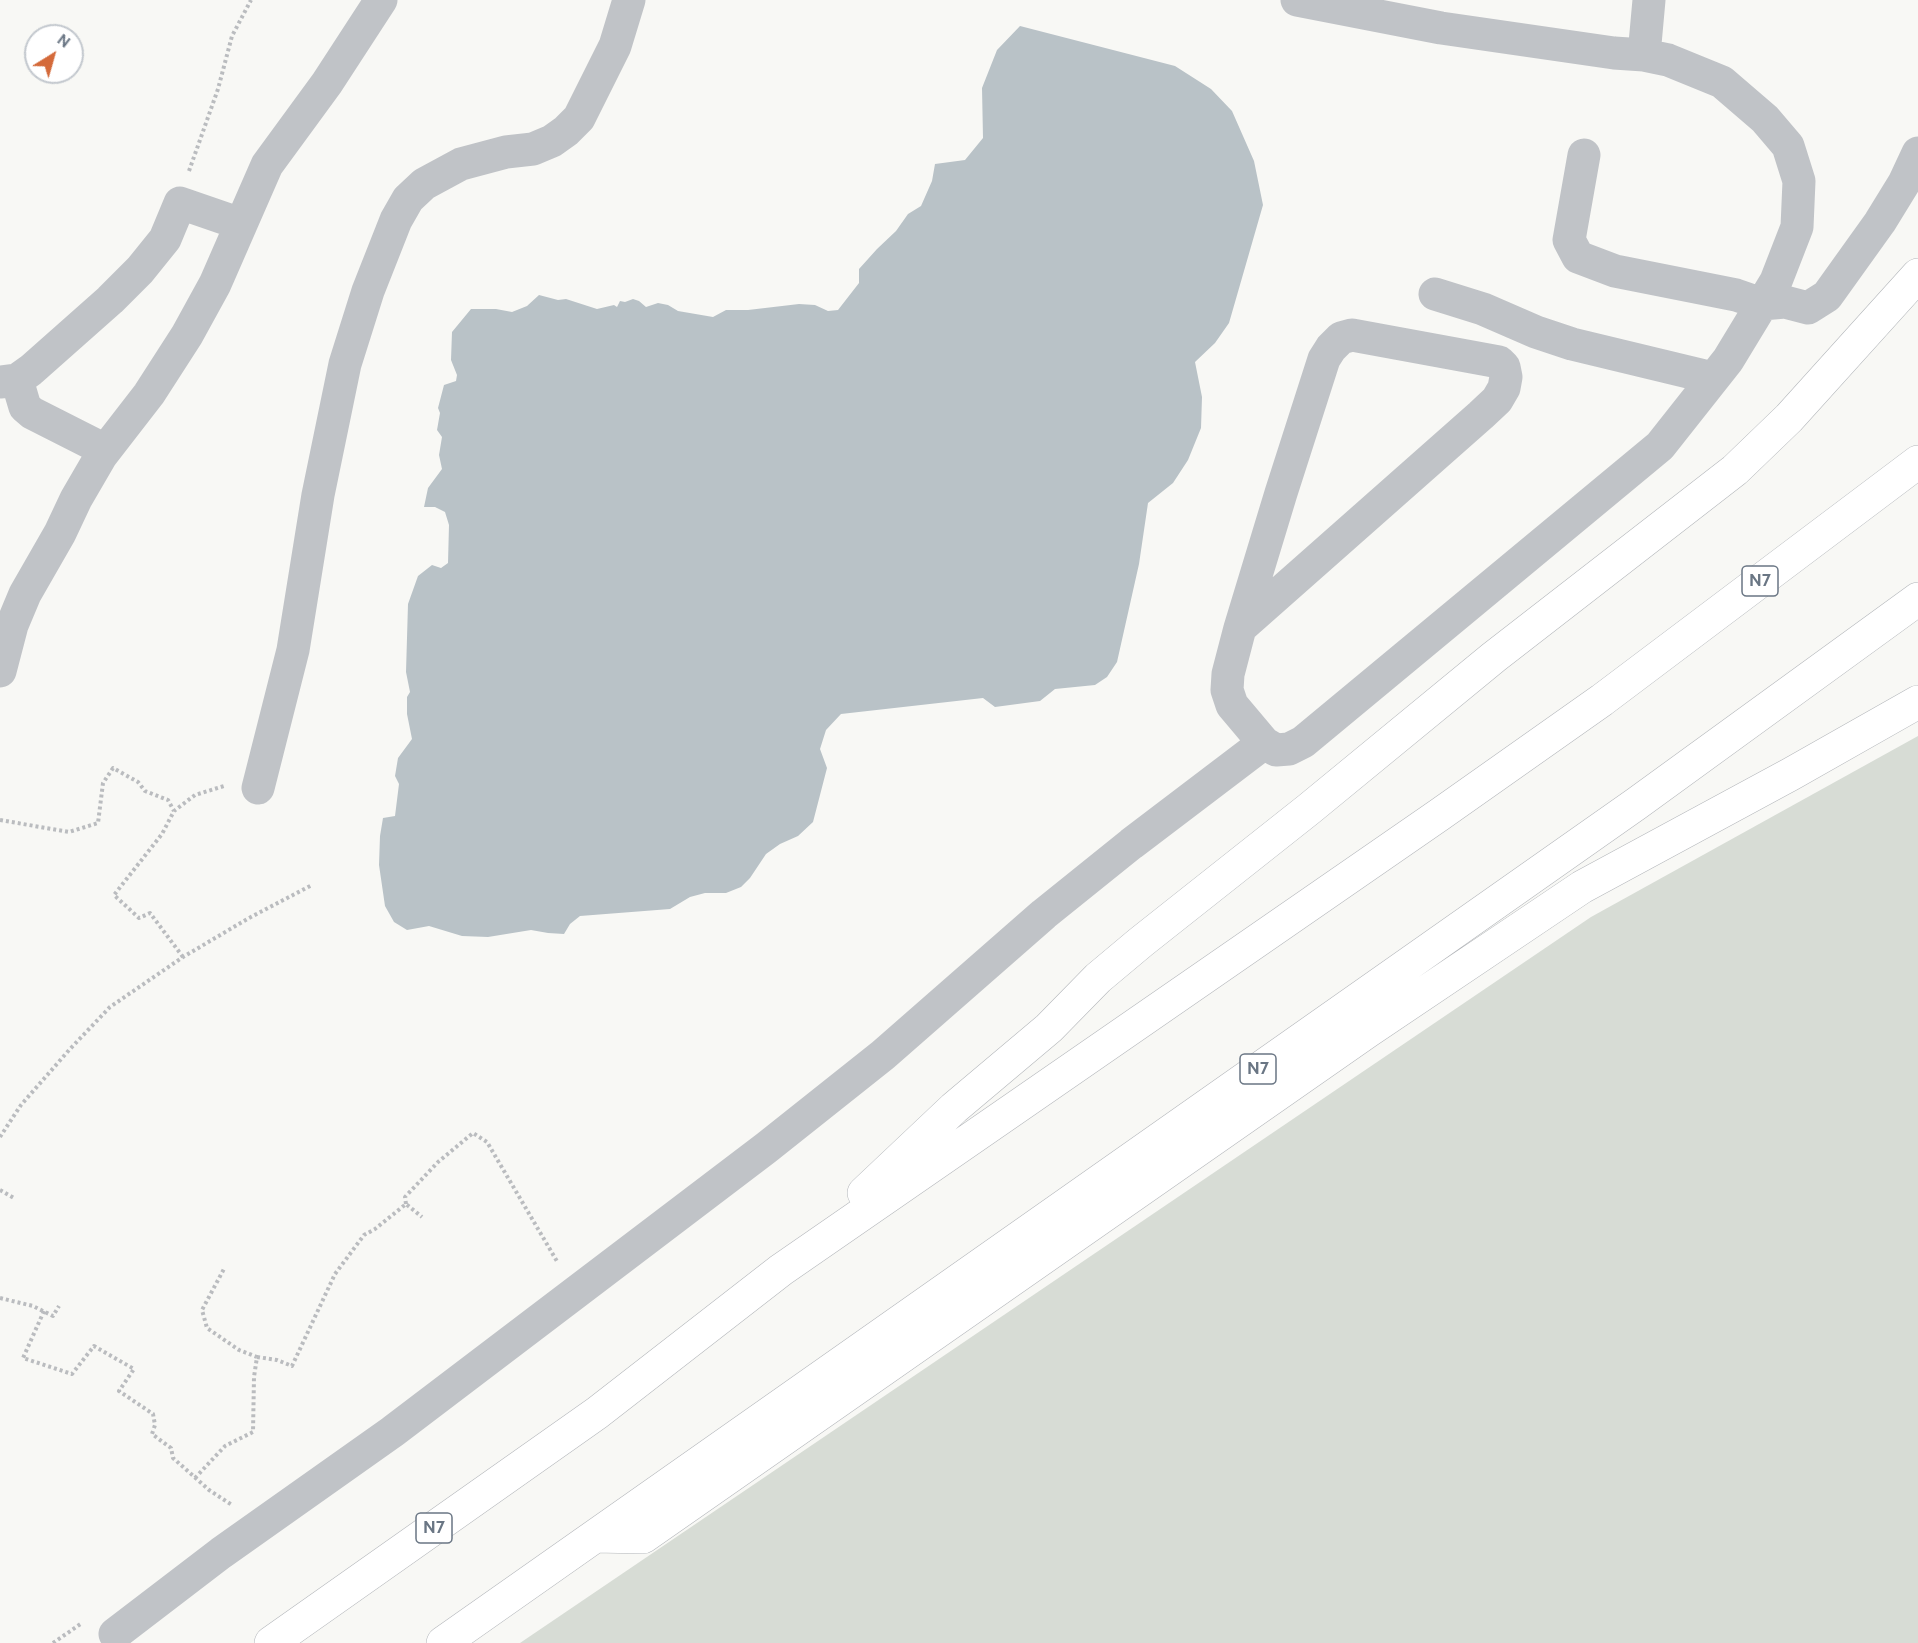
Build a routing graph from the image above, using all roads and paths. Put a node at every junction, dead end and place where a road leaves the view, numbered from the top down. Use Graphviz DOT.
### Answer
graph roads {
  1 [pos="251,0"];
  2 [pos="381,0"];
  3 [pos="629,0"];
  4 [pos="1297,0"];
  5 [pos="1649,0"];
  6 [pos="1644,55"];
  7 [pos="1918,153"];
  8 [pos="1584,155"];
  9 [pos="180,203"];
  10 [pos="241,224"];
  11 [pos="1918,275"];
  12 [pos="1435,294"];
  13 [pos="1762,304"];
  14 [pos="1713,378"];
  15 [pos="8,381"];
  16 [pos="105,450"];
  17 [pos="1918,462"];
  18 [pos="1918,599"];
  19 [pos="1240,628"];
  20 [pos="0,671"];
  21 [pos="1918,702"];
  22 [pos="1264,743"];
  23 [pos="258,788"];
  24 [pos="174,811"];
  25 [pos="0,820"];
  26 [pos="312,885"];
  27 [pos="183,957"];
  28 [pos="0,1137"];
  29 [pos="0,1190"];
  30 [pos="14,1198"];
  31 [pos="406,1204"];
  32 [pos="422,1217"];
  33 [pos="225,1267"];
  34 [pos="781,1270"];
  35 [pos="578,1290"];
  36 [pos="0,1298"];
  37 [pos="59,1306"];
  38 [pos="44,1311"];
  39 [pos="257,1357"];
  40 [pos="195,1478"];
  41 [pos="263,1524"];
  42 [pos="595,1536"];
  43 [pos="115,1634"];
  44 [pos="271,1643"];
  45 [pos="443,1643"];
  1 -- 9 [label="path"];
  2 -- 10 [label="street"];
  3 -- 23 [label="street"];
  4 -- 6 [label="street"];
  5 -- 6 [label="street"];
  6 -- 13 [label="street"];
  7 -- 13 [label="street"];
  8 -- 13 [label="street"];
  9 -- 10 [label="street"];
  9 -- 15 [label="street"];
  10 -- 16 [label="street"];
  11 -- 34 [label="highway"];
  12 -- 14 [label="street"];
  13 -- 14 [label="street"];
  14 -- 22 [label="street"];
  15 -- 16 [label="street"];
  16 -- 20 [label="street"];
  17 -- 34 [label="highway, N7"];
  18 -- 42 [label="highway, N7"];
  19 -- 19 [label="street"];
  19 -- 22 [label="street"];
  21 -- 42 [label="highway"];
  22 -- 35 [label="street"];
  23 -- 24 [label="path"];
  24 -- 25 [label="path"];
  24 -- 27 [label="path"];
  26 -- 27 [label="path"];
  27 -- 28 [label="path"];
  29 -- 30 [label="path"];
  31 -- 32 [label="path"];
  31 -- 35 [label="path"];
  31 -- 39 [label="path"];
  33 -- 39 [label="path"];
  34 -- 44 [label="highway, N7"];
  35 -- 41 [label="street"];
  36 -- 38 [label="path"];
  37 -- 38 [label="path"];
  38 -- 40 [label="path"];
  39 -- 40 [label="path"];
  40 -- 41 [label="path"];
  41 -- 43 [label="street"];
  42 -- 45 [label="highway, N7"];
}
